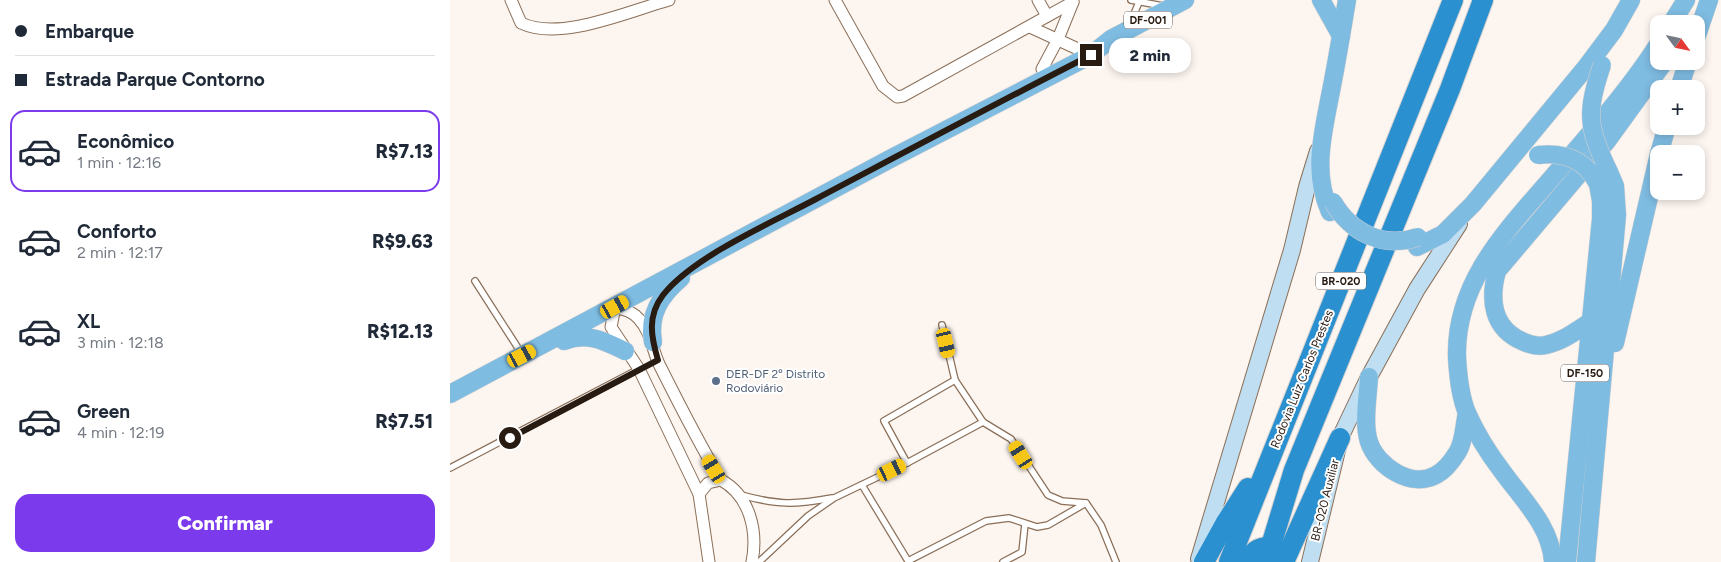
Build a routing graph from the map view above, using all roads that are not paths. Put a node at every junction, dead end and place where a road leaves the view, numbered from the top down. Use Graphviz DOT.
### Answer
graph roads {
  1 [pos="510,0"];
  2 [pos="669,0"];
  3 [pos="835,0"];
  4 [pos="1038,0"];
  5 [pos="1131,0"];
  6 [pos="1322,0"];
  7 [pos="1347,0"];
  8 [pos="1453,0"];
  9 [pos="1483,0"];
  10 [pos="1631,0"];
  11 [pos="1686,0"];
  12 [pos="1708,0"];
  13 [pos="1076,1"];
  14 [pos="1139,2"];
  15 [pos="1178,4"];
  16 [pos="1677,15"];
  17 [pos="1697,15"];
  18 [pos="1703,15"];
  19 [pos="1047,16"];
  20 [pos="1030,26"];
  21 [pos="1128,30"];
  22 [pos="1614,30"];
  23 [pos="1341,36"];
  24 [pos="1058,40"];
  25 [pos="1086,53"];
  26 [pos="1650,57"];
  27 [pos="1042,68"];
  28 [pos="1658,70"];
  29 [pos="1331,94"];
  30 [pos="1526,140"];
  31 [pos="1320,146"];
  32 [pos="1603,178"];
  33 [pos="1492,181"];
  34 [pos="1650,193"];
  35 [pos="1473,204"];
  36 [pos="1332,207"];
  37 [pos="1417,242"];
  38 [pos="708,257"];
  39 [pos="475,281"];
  40 [pos="633,289"];
  41 [pos="615,307"];
  42 [pos="590,311"];
  43 [pos="1590,322"];
  44 [pos="942,325"];
  45 [pos="653,342"];
  46 [pos="518,348"];
  47 [pos="625,351"];
  48 [pos="658,360"];
  49 [pos="639,369"];
  50 [pos="1370,377"];
  51 [pos="955,380"];
  52 [pos="454,389"];
  53 [pos="677,400"];
  54 [pos="1601,407"];
  55 [pos="658,409"];
  56 [pos="1467,413"];
  57 [pos="983,422"];
  58 [pos="1340,438"];
  59 [pos="1269,461"];
  60 [pos="907,463"];
  61 [pos="450,468"];
  62 [pos="721,480"];
  63 [pos="862,485"];
  64 [pos="699,494"];
  65 [pos="740,494"];
  66 [pos="834,498"];
  67 [pos="1086,503"];
  68 [pos="1025,524"];
  69 [pos="1268,555"];
  70 [pos="907,561"];
  71 [pos="709,562"];
  72 [pos="752,562"];
  73 [pos="759,562"];
  74 [pos="1003,562"];
  75 [pos="1116,562"];
  76 [pos="1198,562"];
  77 [pos="1204,562"];
  78 [pos="1229,562"];
  79 [pos="1246,562"];
  80 [pos="1284,562"];
  81 [pos="1310,562"];
  82 [pos="1553,562"];
  83 [pos="1566,562"];
  84 [pos="1586,562"];
  1 -- 2 [label="street"];
  3 -- 20 [label="street"];
  4 -- 19 [label="street"];
  5 -- 14 [label="lane"];
  6 -- 23 [label="main road"];
  7 -- 23 [label="main road, DF-150"];
  8 -- 59 [label="highway, Rodovia Luiz Carlos Prestes / BR-020"];
  9 -- 69 [label="highway, BR-020"];
  10 -- 22 [label="main road, DF-150"];
  11 -- 16 [label="main road"];
  12 -- 17 [label="main road"];
  12 -- 18 [label="main road"];
  13 -- 19 [label="street"];
  13 -- 24 [label="street"];
  14 -- 15 [label="lane"];
  14 -- 21 [label="lane"];
  15 -- 21 [label="main road, DF-001"];
  19 -- 20 [label="street"];
  20 -- 24 [label="street"];
  21 -- 25 [label="main road, DF-001"];
  22 -- 30 [label="main road, DF-150"];
  22 -- 32 [label="main road, DF-150, bridge"];
  23 -- 29 [label="main road, DF-150"];
  24 -- 25 [label="street"];
  24 -- 27 [label="street"];
  25 -- 27 [label="main road, DF-001"];
  25 -- 38 [label="main road, DF-001"];
  26 -- 56 [label="main road"];
  27 -- 40 [label="main road, DF-001"];
  28 -- 43 [label="main road"];
  29 -- 31 [label="main road, DF-150"];
  29 -- 36 [label="main road"];
  30 -- 33 [label="main road, DF-150"];
  30 -- 37 [label="main road"];
  31 -- 36 [label="main road, DF-150"];
  31 -- 76 [label="main road"];
  32 -- 33 [label="main road, DF-150, bridge"];
  32 -- 43 [label="main road, DF-150"];
  32 -- 54 [label="main road, DF-150"];
  33 -- 35 [label="main road, DF-150"];
  34 -- 54 [label="main road"];
  35 -- 37 [label="main road, DF-150"];
  35 -- 50 [label="main road, BR-020 Auxiliar"];
  36 -- 37 [label="main road, DF-150"];
  38 -- 41 [label="main road, DF-001"];
  38 -- 45 [label="main road"];
  39 -- 46 [label="lane"];
  40 -- 41 [label="main road"];
  40 -- 42 [label="main road, DF-001"];
  41 -- 42 [label="main road"];
  41 -- 45 [label="street"];
  41 -- 47 [label="street"];
  41 -- 52 [label="main road, DF-001"];
  42 -- 46 [label="main road, DF-001"];
  43 -- 83 [label="main road, DF-150"];
  44 -- 51 [label="lane"];
  45 -- 48 [label="street"];
  46 -- 52 [label="main road, DF-001"];
  47 -- 49 [label="street"];
  47 -- 52 [label="main road"];
  48 -- 49 [label="street"];
  48 -- 53 [label="street"];
  49 -- 55 [label="street"];
  49 -- 61 [label="lane"];
  50 -- 56 [label="main road"];
  50 -- 58 [label="main road, BR-020 Auxiliar"];
  51 -- 57 [label="lane"];
  51 -- 60 [label="lane"];
  53 -- 55 [label="street"];
  53 -- 62 [label="street"];
  54 -- 84 [label="main road, DF-150"];
  55 -- 64 [label="street"];
  56 -- 82 [label="main road"];
  57 -- 60 [label="lane"];
  57 -- 67 [label="lane"];
  58 -- 80 [label="highway"];
  58 -- 81 [label="main road, BR-020 Auxiliar"];
  59 -- 77 [label="highway"];
  59 -- 78 [label="highway, Rodovia Luiz Carlos Prestes / BR-020"];
  60 -- 63 [label="lane"];
  62 -- 64 [label="street"];
  62 -- 65 [label="street"];
  63 -- 66 [label="lane"];
  63 -- 70 [label="lane"];
  64 -- 71 [label="street"];
  65 -- 66 [label="lane"];
  65 -- 72 [label="street"];
  66 -- 73 [label="lane"];
  67 -- 68 [label="lane"];
  67 -- 75 [label="lane"];
  68 -- 70 [label="lane"];
  68 -- 74 [label="lane"];
  69 -- 79 [label="highway"];
}
